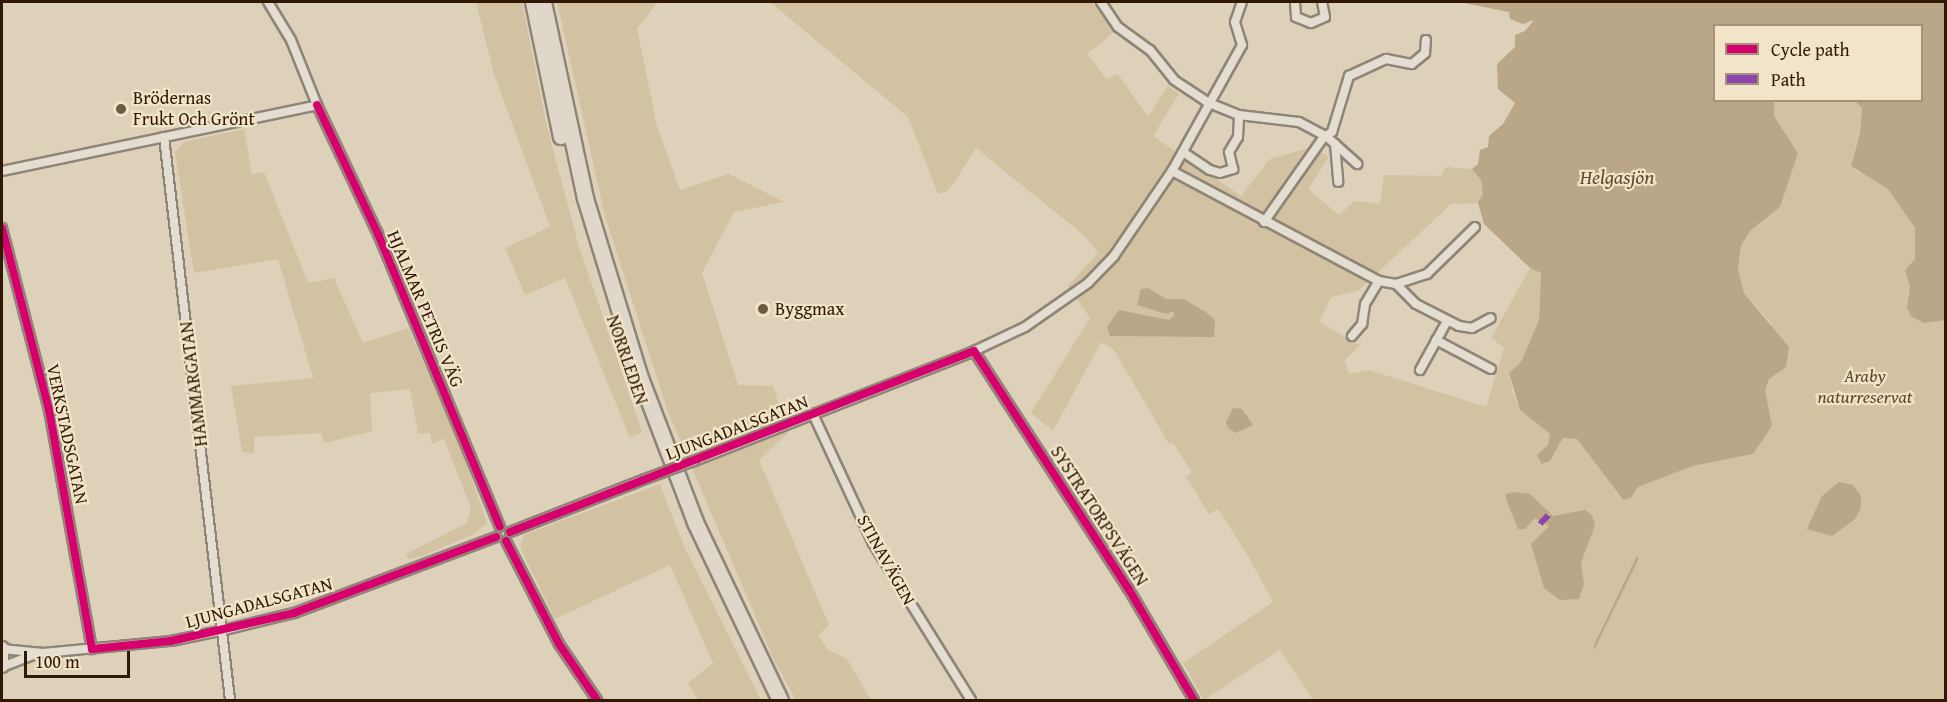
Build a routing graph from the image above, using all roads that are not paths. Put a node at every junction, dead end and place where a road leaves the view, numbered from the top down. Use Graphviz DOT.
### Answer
graph roads {
  1 [pos="268,2"];
  2 [pos="533,2"];
  3 [pos="543,2"];
  4 [pos="1101,2"];
  5 [pos="1242,2"];
  6 [pos="1295,2"];
  7 [pos="1322,2"];
  8 [pos="1426,40"];
  9 [pos="1209,103"];
  10 [pos="316,105"];
  11 [pos="1239,115"];
  12 [pos="164,137"];
  13 [pos="561,137"];
  14 [pos="1327,137"];
  15 [pos="1335,144"];
  16 [pos="1183,152"];
  17 [pos="1358,164"];
  18 [pos="2,171"];
  19 [pos="1172,171"];
  20 [pos="1338,182"];
  21 [pos="1264,222"];
  22 [pos="1475,227"];
  23 [pos="2,228"];
  24 [pos="1379,281"];
  25 [pos="1396,284"];
  26 [pos="1491,318"];
  27 [pos="1447,321"];
  28 [pos="1352,336"];
  29 [pos="1436,340"];
  30 [pos="974,351"];
  31 [pos="1491,369"];
  32 [pos="1420,370"];
  33 [pos="813,414"];
  34 [pos="500,527"];
  35 [pos="510,532"];
  36 [pos="496,537"];
  37 [pos="507,541"];
  38 [pos="224,630"];
  39 [pos="2,648"];
  40 [pos="92,649"];
  41 [pos="43,653"];
  42 [pos="2,666"];
  43 [pos="230,700"];
  44 [pos="597,700"];
  45 [pos="772,700"];
  46 [pos="780,700"];
  47 [pos="970,700"];
  48 [pos="1194,700"];
  1 -- 10 [label="street, HJALMAR PETRIS VÄG"];
  2 -- 13 [label="main road, NORRLEDEN"];
  3 -- 46 [label="highway, NORRLEDEN"];
  4 -- 9 [label="street"];
  5 -- 9 [label="street, LJUNGADALSGATAN"];
  6 -- 7 [label="street"];
  8 -- 14 [label="street"];
  9 -- 11 [label="street"];
  9 -- 16 [label="street, LJUNGADALSGATAN"];
  10 -- 12 [label="street"];
  10 -- 34 [label="street, HJALMAR PETRIS VÄG"];
  11 -- 14 [label="street"];
  11 -- 16 [label="street"];
  12 -- 18 [label="street"];
  12 -- 38 [label="street, HAMMARGATAN"];
  13 -- 45 [label="highway, NORRLEDEN"];
  14 -- 15 [label="street"];
  14 -- 21 [label="street"];
  15 -- 17 [label="street"];
  15 -- 20 [label="street"];
  16 -- 19 [label="street, LJUNGADALSGATAN"];
  19 -- 21 [label="street"];
  19 -- 30 [label="street, LJUNGADALSGATAN"];
  21 -- 24 [label="street"];
  22 -- 25 [label="street"];
  23 -- 40 [label="street, VERKSTADSGATAN"];
  24 -- 25 [label="street"];
  24 -- 28 [label="street"];
  25 -- 27 [label="street"];
  26 -- 27 [label="street"];
  27 -- 29 [label="street"];
  29 -- 31 [label="street"];
  29 -- 32 [label="street"];
  30 -- 33 [label="street, LJUNGADALSGATAN"];
  30 -- 48 [label="street, SYSTRATORPSVÄGEN"];
  33 -- 35 [label="street, LJUNGADALSGATAN, bridge"];
  33 -- 47 [label="street, STINAVÄGEN"];
  34 -- 35 [label="street"];
  34 -- 36 [label="street"];
  35 -- 37 [label="street"];
  36 -- 37 [label="street"];
  36 -- 38 [label="street, LJUNGADALSGATAN"];
  37 -- 44 [label="street"];
  38 -- 40 [label="street, LJUNGADALSGATAN"];
  38 -- 43 [label="street, HAMMARGATAN"];
  39 -- 41 [label="street, LJUNGADALSGATAN"];
  39 -- 42 [label="main road"];
  40 -- 41 [label="street, LJUNGADALSGATAN"];
  41 -- 42 [label="street, LJUNGADALSGATAN"];
}
